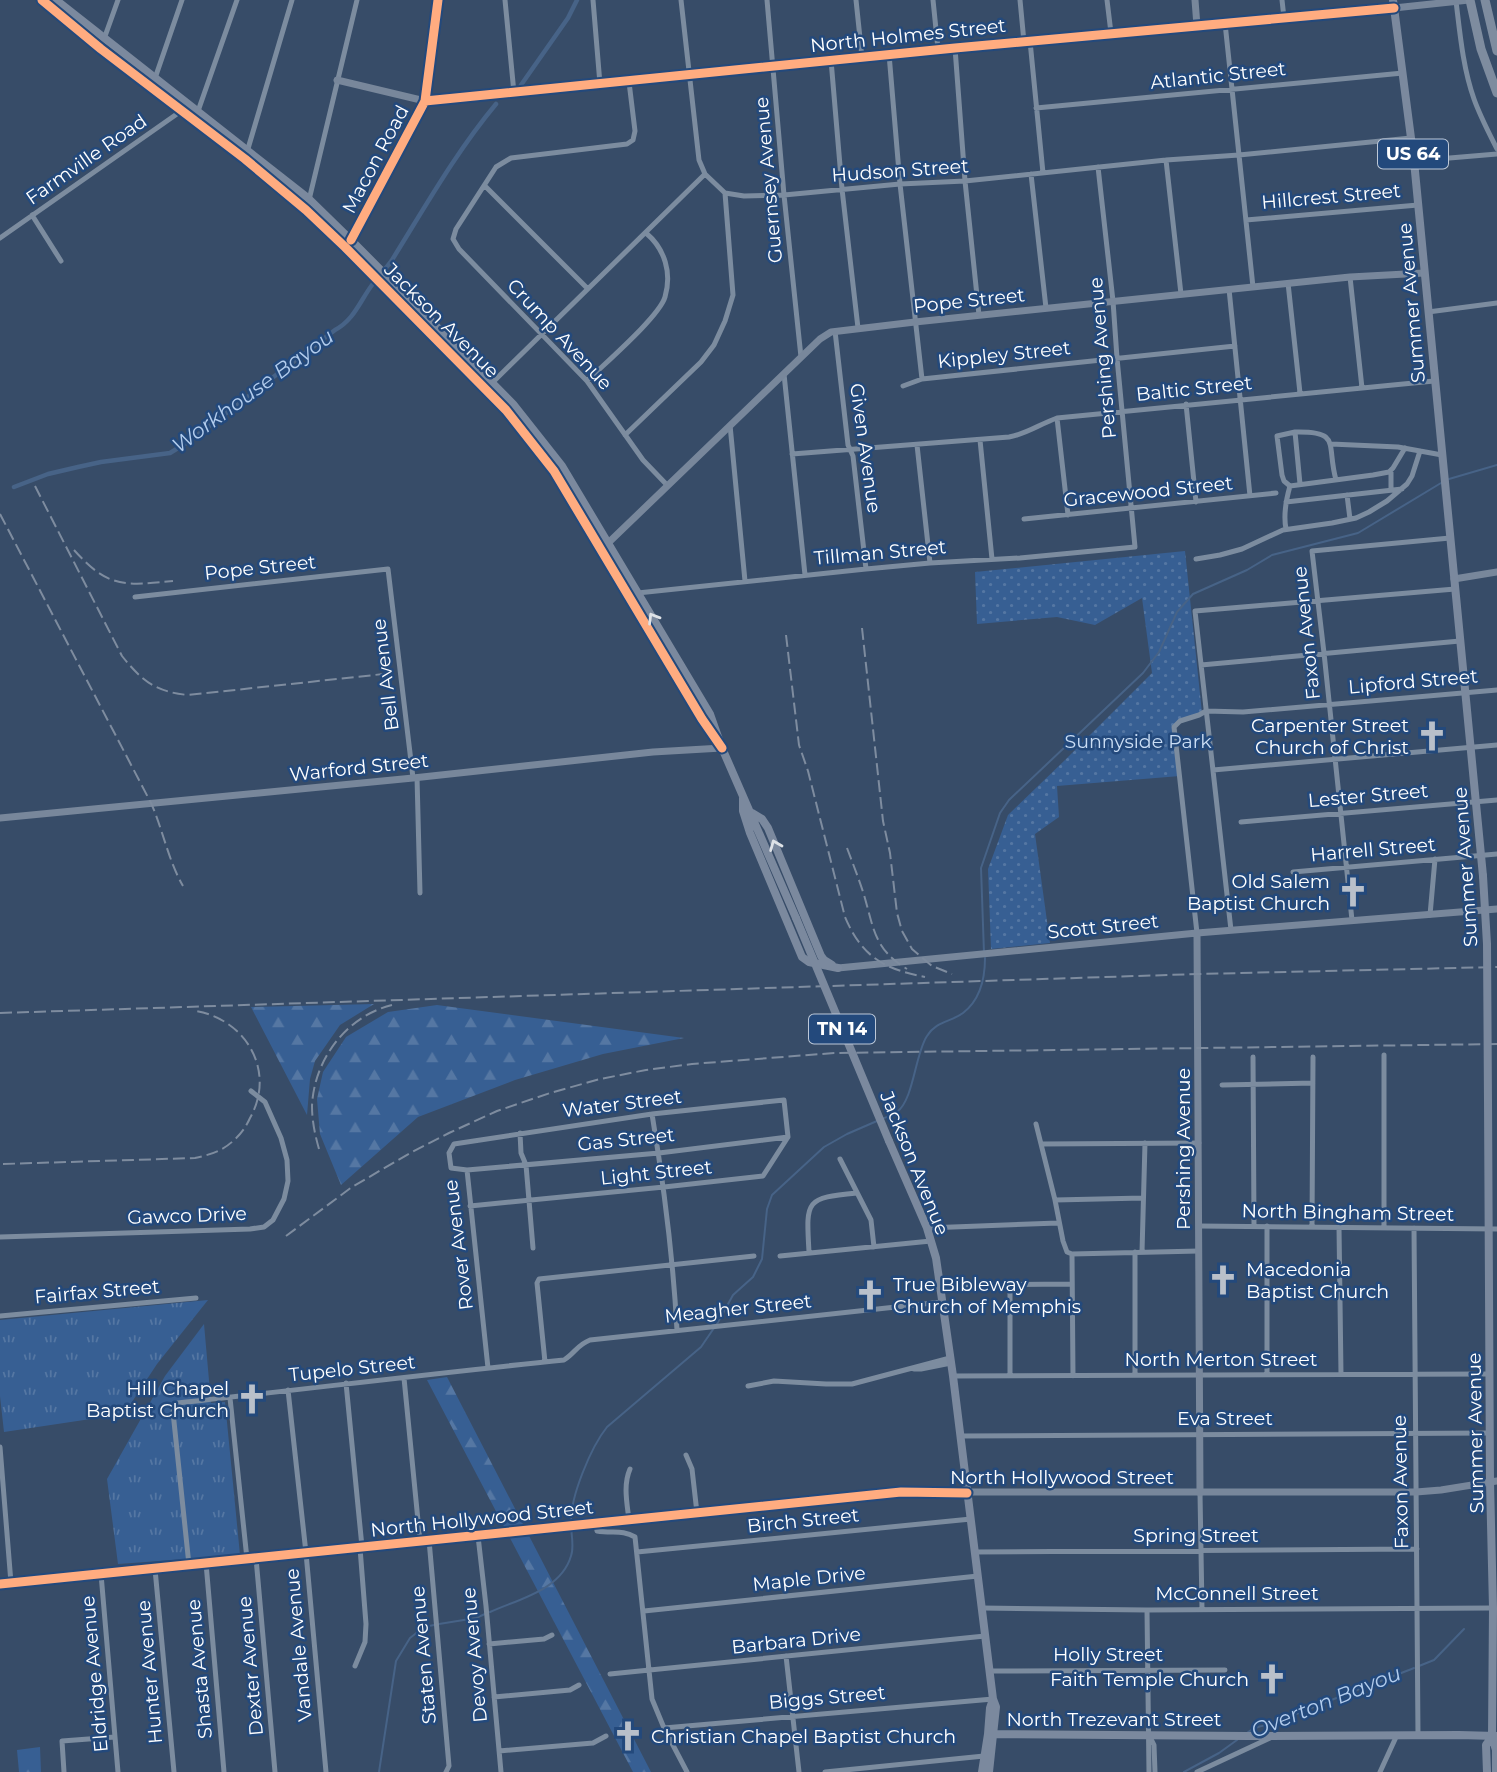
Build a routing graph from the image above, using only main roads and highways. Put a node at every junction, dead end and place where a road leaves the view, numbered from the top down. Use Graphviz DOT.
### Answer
graph roads {
  1 [pos="56,0"];
  2 [pos="438,0"];
  3 [pos="1195,0"];
  4 [pos="1470,0"];
  5 [pos="1485,0"];
  6 [pos="46,1"];
  7 [pos="1456,1"];
  8 [pos="1394,4"];
  9 [pos="1197,26"];
  10 [pos="1497,51"];
  11 [pos="337,80"];
  12 [pos="153,82"];
  13 [pos="1497,93"];
  14 [pos="425,101"];
  15 [pos="246,154"];
  16 [pos="348,244"];
  17 [pos="1424,273"];
  18 [pos="606,546"];
  19 [pos="1497,572"];
  20 [pos="1455,584"];
  21 [pos="684,678"];
  22 [pos="722,748"];
  23 [pos="743,795"];
  24 [pos="751,813"];
  25 [pos="0,818"];
  26 [pos="1497,909"];
  27 [pos="1197,933"];
  28 [pos="838,968"];
  29 [pos="1493,1229"];
  30 [pos="1493,1327"];
  31 [pos="1493,1482"];
  32 [pos="967,1493"];
  33 [pos="1200,1493"];
  34 [pos="0,1584"];
  35 [pos="993,1699"];
  36 [pos="995,1722"];
  37 [pos="991,1734"];
  38 [pos="1009,1735"];
  39 [pos="1495,1738"];
  40 [pos="988,1756"];
  41 [pos="982,1772"];
  42 [pos="989,1772"];
  43 [pos="1487,1772"];
  44 [pos="1496,1772"];
  1 -- 12 [label="main road, Jackson Avenue / TN 14"];
  2 -- 14 [label="main road, Macon Road"];
  3 -- 9 [label="main road"];
  4 -- 7 [label="main road, North Holmes Street"];
  4 -- 13 [label="highway"];
  5 -- 10 [label="highway"];
  6 -- 12 [label="main road, Jackson Avenue / TN 14"];
  7 -- 8 [label="main road, North Holmes Street"];
  8 -- 9 [label="main road, North Holmes Street"];
  8 -- 17 [label="main road, Summer Avenue / US 64"];
  9 -- 14 [label="main road, North Holmes Street"];
  11 -- 14 [label="main road, North Holmes Street"];
  12 -- 15 [label="main road, Jackson Avenue / TN 14"];
  14 -- 16 [label="main road, Macon Road"];
  15 -- 16 [label="main road, Jackson Avenue / TN 14"];
  15 -- 16 [label="main road, Jackson Avenue / TN 14"];
  16 -- 18 [label="main road, Jackson Avenue / TN 14"];
  17 -- 18 [label="main road, Pope Street"];
  17 -- 20 [label="main road, Summer Avenue / US 64"];
  21 -- 18 [label="main road, Jackson Avenue / TN 14, one-way"];
  18 -- 21 [label="main road, Jackson Avenue / TN 14"];
  19 -- 20 [label="main road"];
  20 -- 29 [label="main road, Summer Avenue / US 64, bridge"];
  21 -- 22 [label="main road, Jackson Avenue / TN 14"];
  22 -- 23 [label="main road, Jackson Avenue / TN 14"];
  22 -- 25 [label="main road, Warford Street"];
  23 -- 24 [label="main road, Jackson Avenue / TN 14"];
  23 -- 28 [label="main road"];
  28 -- 24 [label="main road, one-way"];
  24 -- 32 [label="main road, Jackson Avenue / TN 14, bridge"];
  26 -- 27 [label="main road, Scott Street"];
  27 -- 28 [label="main road, Scott Street"];
  27 -- 33 [label="main road, Pershing Avenue"];
  29 -- 30 [label="main road, Summer Avenue / US 64"];
  30 -- 31 [label="main road, Summer Avenue / US 64"];
  31 -- 33 [label="main road, North Hollywood Street"];
  31 -- 39 [label="main road, Summer Avenue / US 64"];
  32 -- 33 [label="main road, North Hollywood Street"];
  32 -- 34 [label="main road, North Hollywood Street"];
  32 -- 35 [label="main road, Jackson Avenue / TN 14"];
  35 -- 36 [label="main road, Jackson Avenue / TN 14"];
  35 -- 37 [label="main road, Jackson Avenue / TN 14"];
  36 -- 37 [label="main road, Jackson Avenue / TN 14"];
  36 -- 38 [label="main road"];
  37 -- 38 [label="main road, North Trezevant Street"];
  37 -- 40 [label="main road, Jackson Avenue / TN 14"];
  38 -- 39 [label="main road, North Trezevant Street"];
  39 -- 43 [label="main road"];
  39 -- 44 [label="main road"];
  40 -- 41 [label="main road, Jackson Avenue / TN 14"];
  40 -- 42 [label="main road, Jackson Avenue / TN 14"];
}
